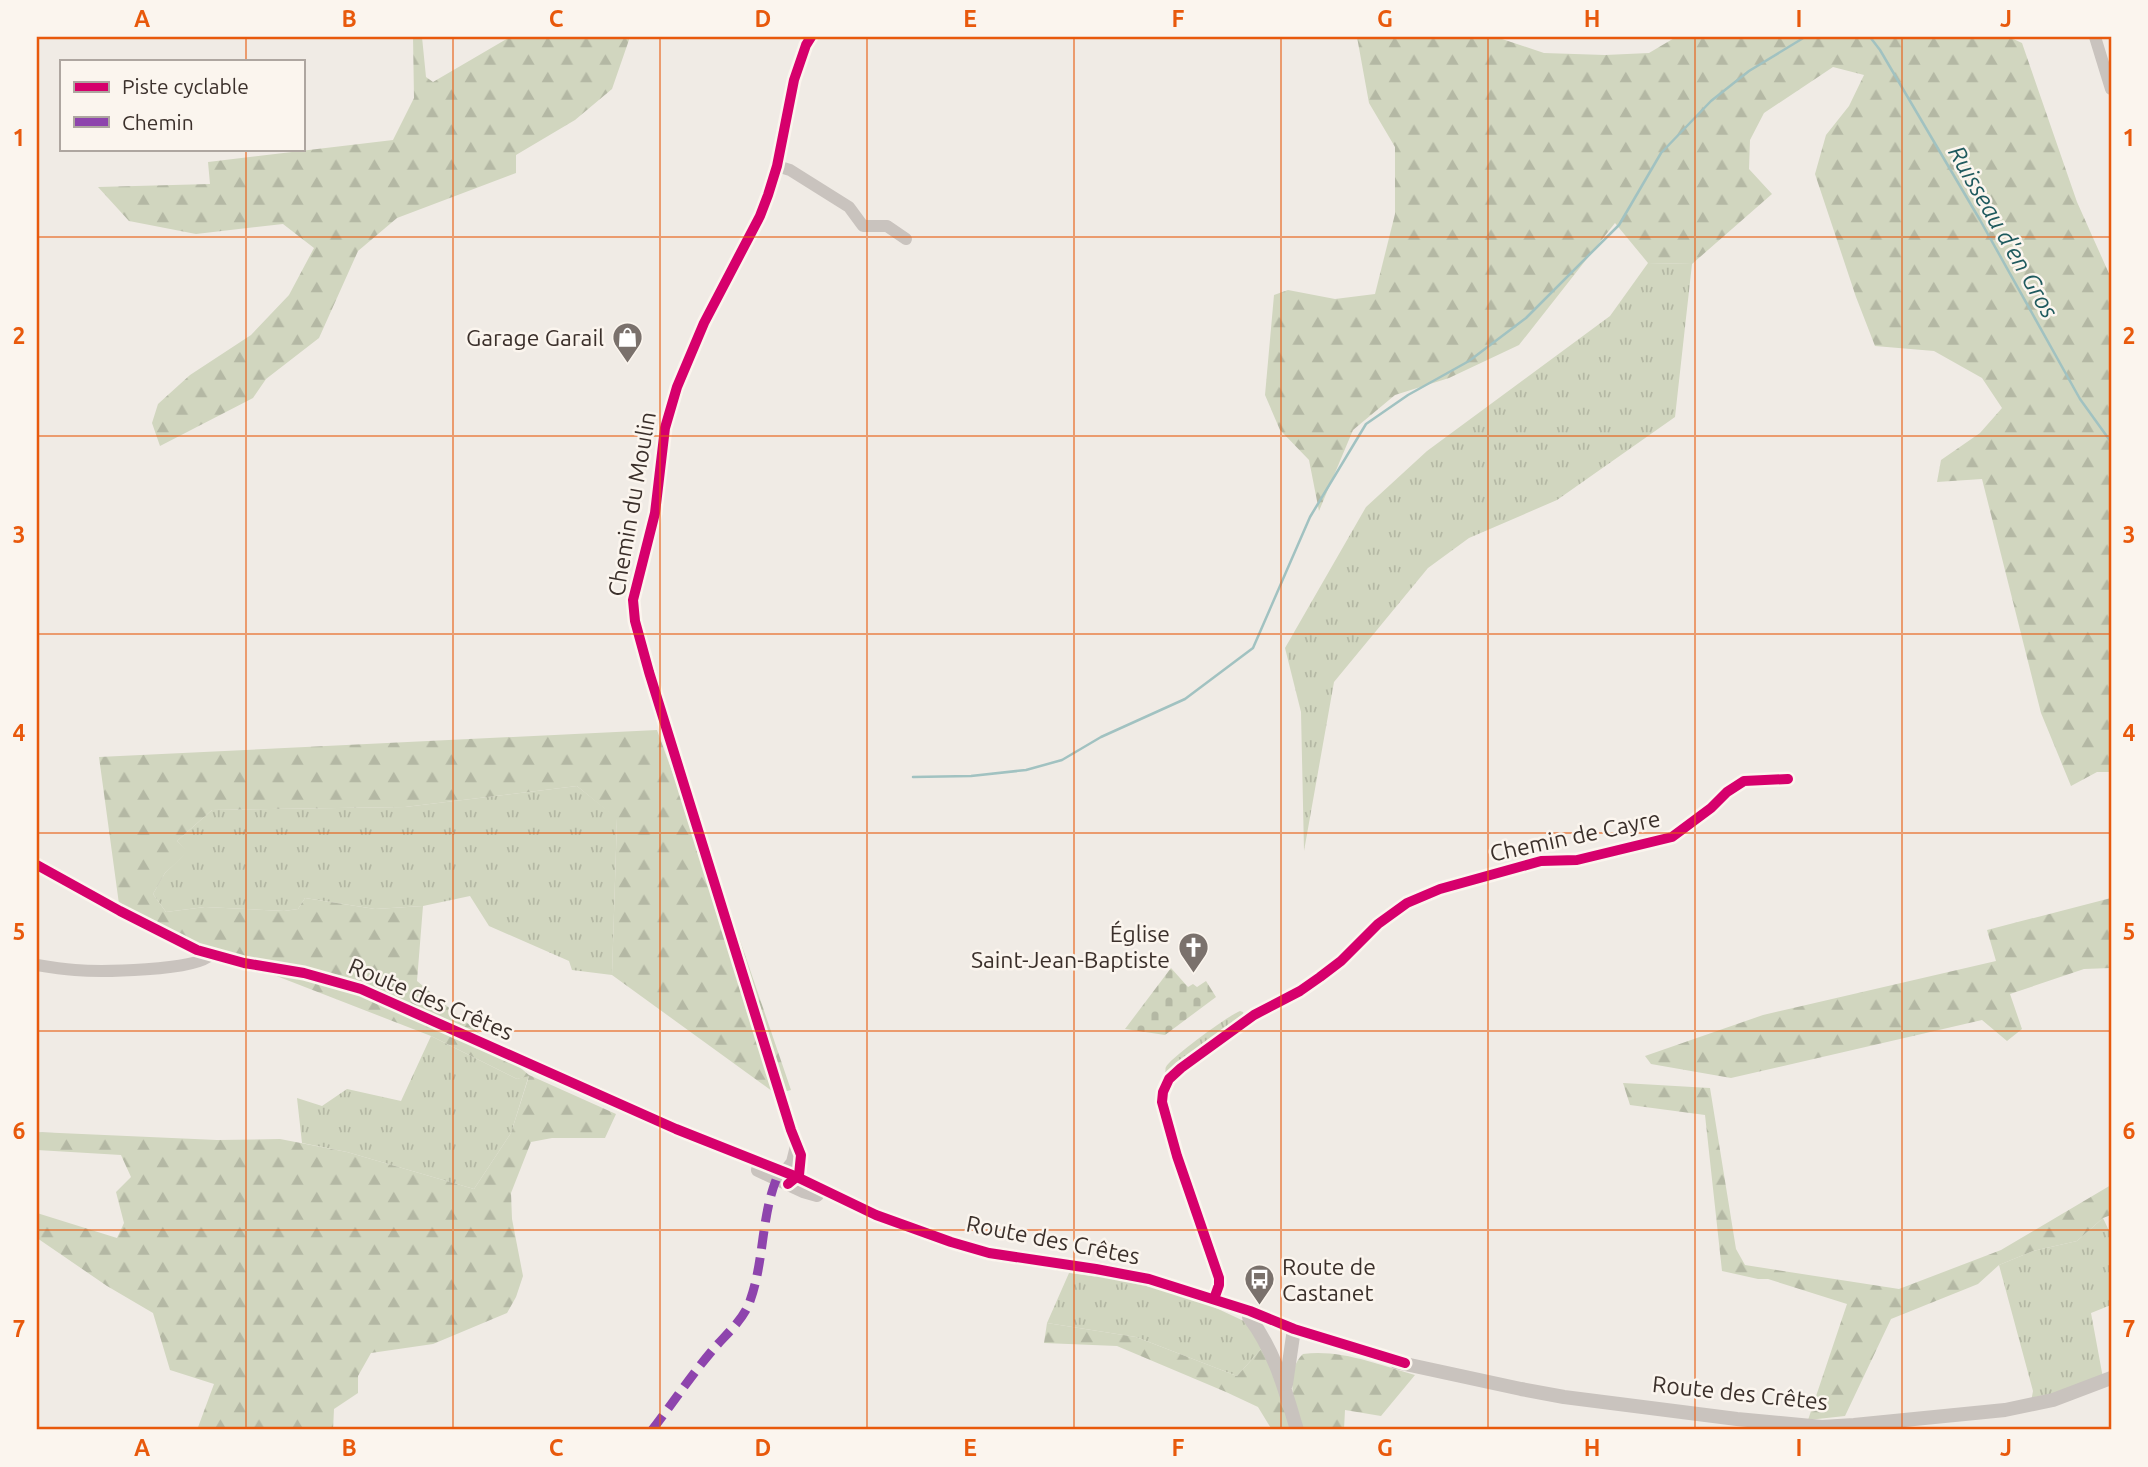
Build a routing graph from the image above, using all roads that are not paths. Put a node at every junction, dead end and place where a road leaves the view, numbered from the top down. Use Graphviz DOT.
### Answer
graph roads {
  1 [pos="811,37"];
  2 [pos="2095,37"];
  3 [pos="2111,89"];
  4 [pos="777,166"];
  5 [pos="906,239"];
  6 [pos="1788,779"];
  7 [pos="37,865"];
  8 [pos="210,955"];
  9 [pos="37,965"];
  10 [pos="790,1178"];
  11 [pos="1214,1299"];
  12 [pos="1249,1317"];
  13 [pos="1292,1333"];
  14 [pos="1315,1343"];
  15 [pos="1281,1358"];
  16 [pos="1405,1363"];
  17 [pos="2111,1378"];
  18 [pos="1822,1429"];
  19 [pos="1297,1430"];
  1 -- 4 [label="street, Chemin du Moulin"];
  2 -- 3 [label="street"];
  4 -- 5 [label="street"];
  4 -- 10 [label="street, Chemin du Moulin"];
  6 -- 11 [label="street, Chemin de Cayre"];
  7 -- 8 [label="street, Route des Crêtes"];
  8 -- 9 [label="street"];
  8 -- 10 [label="street, Route des Crêtes"];
  10 -- 11 [label="street, Route des Crêtes"];
  11 -- 12 [label="street, Route des Crêtes"];
  11 -- 13 [label="street, Route des Crêtes"];
  12 -- 13 [label="street, Route des Crêtes"];
  12 -- 15 [label="street"];
  13 -- 14 [label="street, Route des Crêtes"];
  13 -- 15 [label="street"];
  13 -- 16 [label="street, Route des Crêtes"];
  14 -- 15 [label="street"];
  14 -- 16 [label="street, Route des Crêtes"];
  15 -- 19 [label="street"];
  16 -- 18 [label="street, Route des Crêtes"];
  17 -- 18 [label="street, Route des Crêtes"];
}
